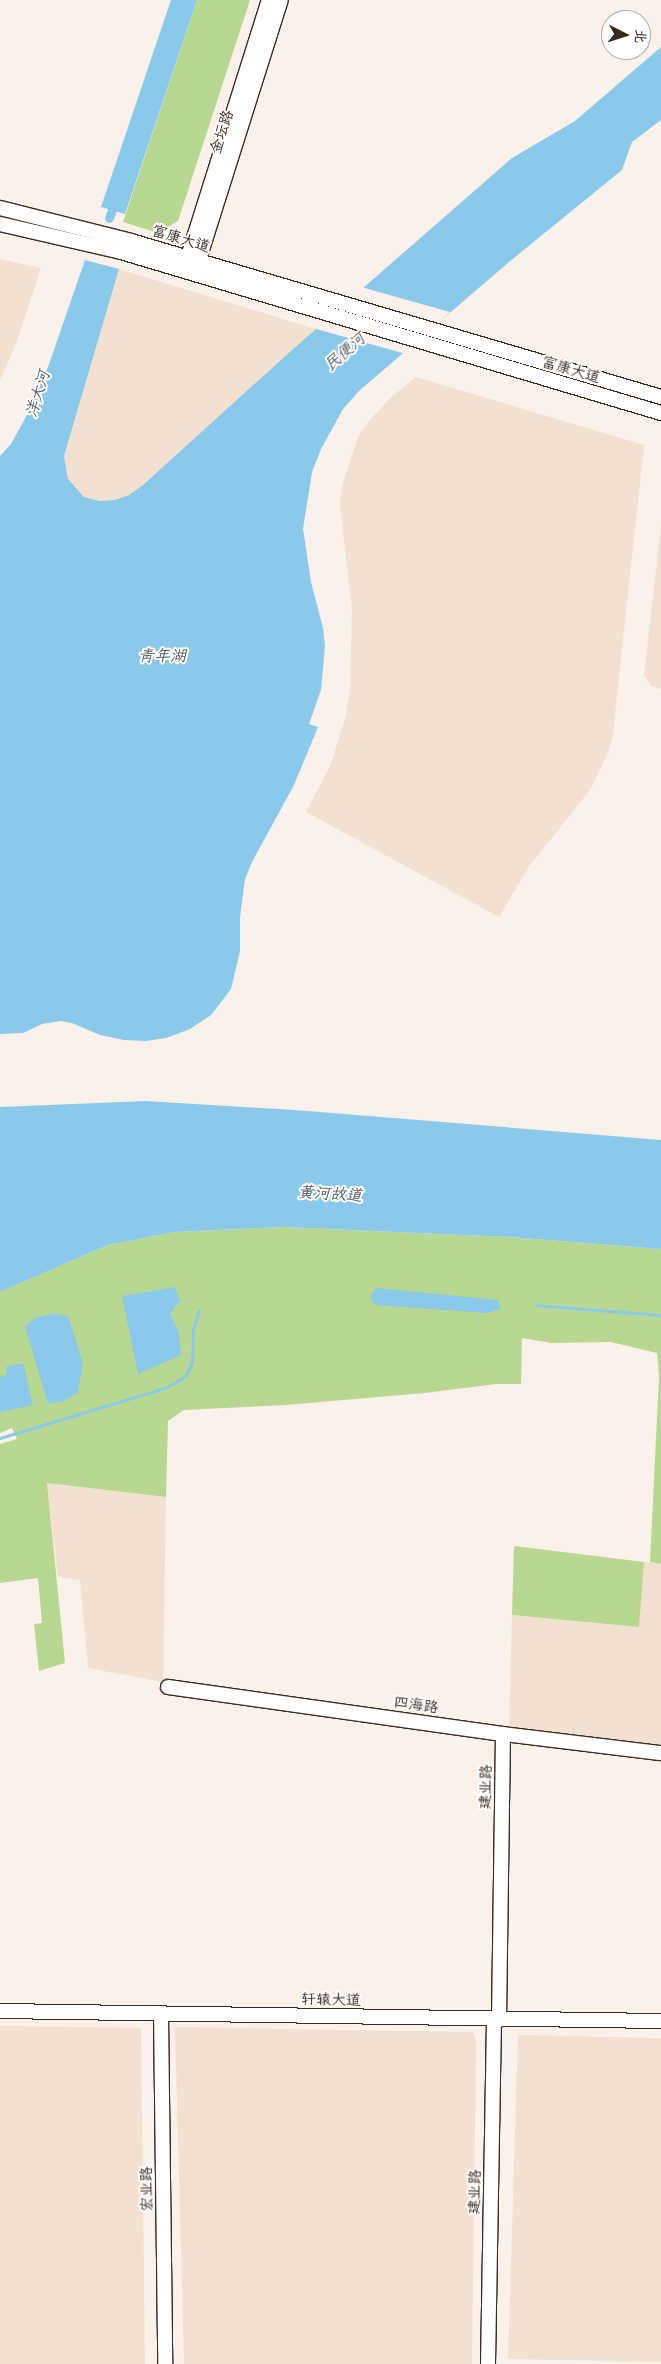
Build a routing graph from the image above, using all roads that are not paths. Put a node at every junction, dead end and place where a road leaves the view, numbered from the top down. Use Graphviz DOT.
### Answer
graph roads {
  1 [pos="269,0"];
  2 [pos="281,0"];
  3 [pos="0,208"];
  4 [pos="0,224"];
  5 [pos="191,266"];
  6 [pos="255,278"];
  7 [pos="250,292"];
  8 [pos="661,397"];
  9 [pos="661,413"];
  10 [pos="168,1686"];
  11 [pos="503,1734"];
  12 [pos="661,1753"];
  13 [pos="0,2011"];
  14 [pos="161,2014"];
  15 [pos="496,2020"];
  16 [pos="661,2021"];
  17 [pos="165,2364"];
  18 [pos="488,2364"];
  1 -- 5 [label="street, 金坛路"];
  2 -- 5 [label="street, 金坛路"];
  3 -- 5 [label="street, 富康大道"];
  4 -- 5 [label="street, 富康大道"];
  5 -- 6 [label="street, 富康大道"];
  5 -- 7 [label="street, 富康大道"];
  6 -- 7 [label="street"];
  6 -- 8 [label="street, 富康大道"];
  7 -- 9 [label="street, 富康大道"];
  10 -- 11 [label="street, 四海路"];
  11 -- 12 [label="street, 四海路"];
  11 -- 15 [label="street, 建业路"];
  13 -- 14 [label="street, 轩辕大道"];
  14 -- 15 [label="street, 轩辕大道"];
  14 -- 17 [label="street, 宏业路"];
  15 -- 16 [label="street, 轩辕大道"];
  15 -- 18 [label="street, 建业路"];
}
